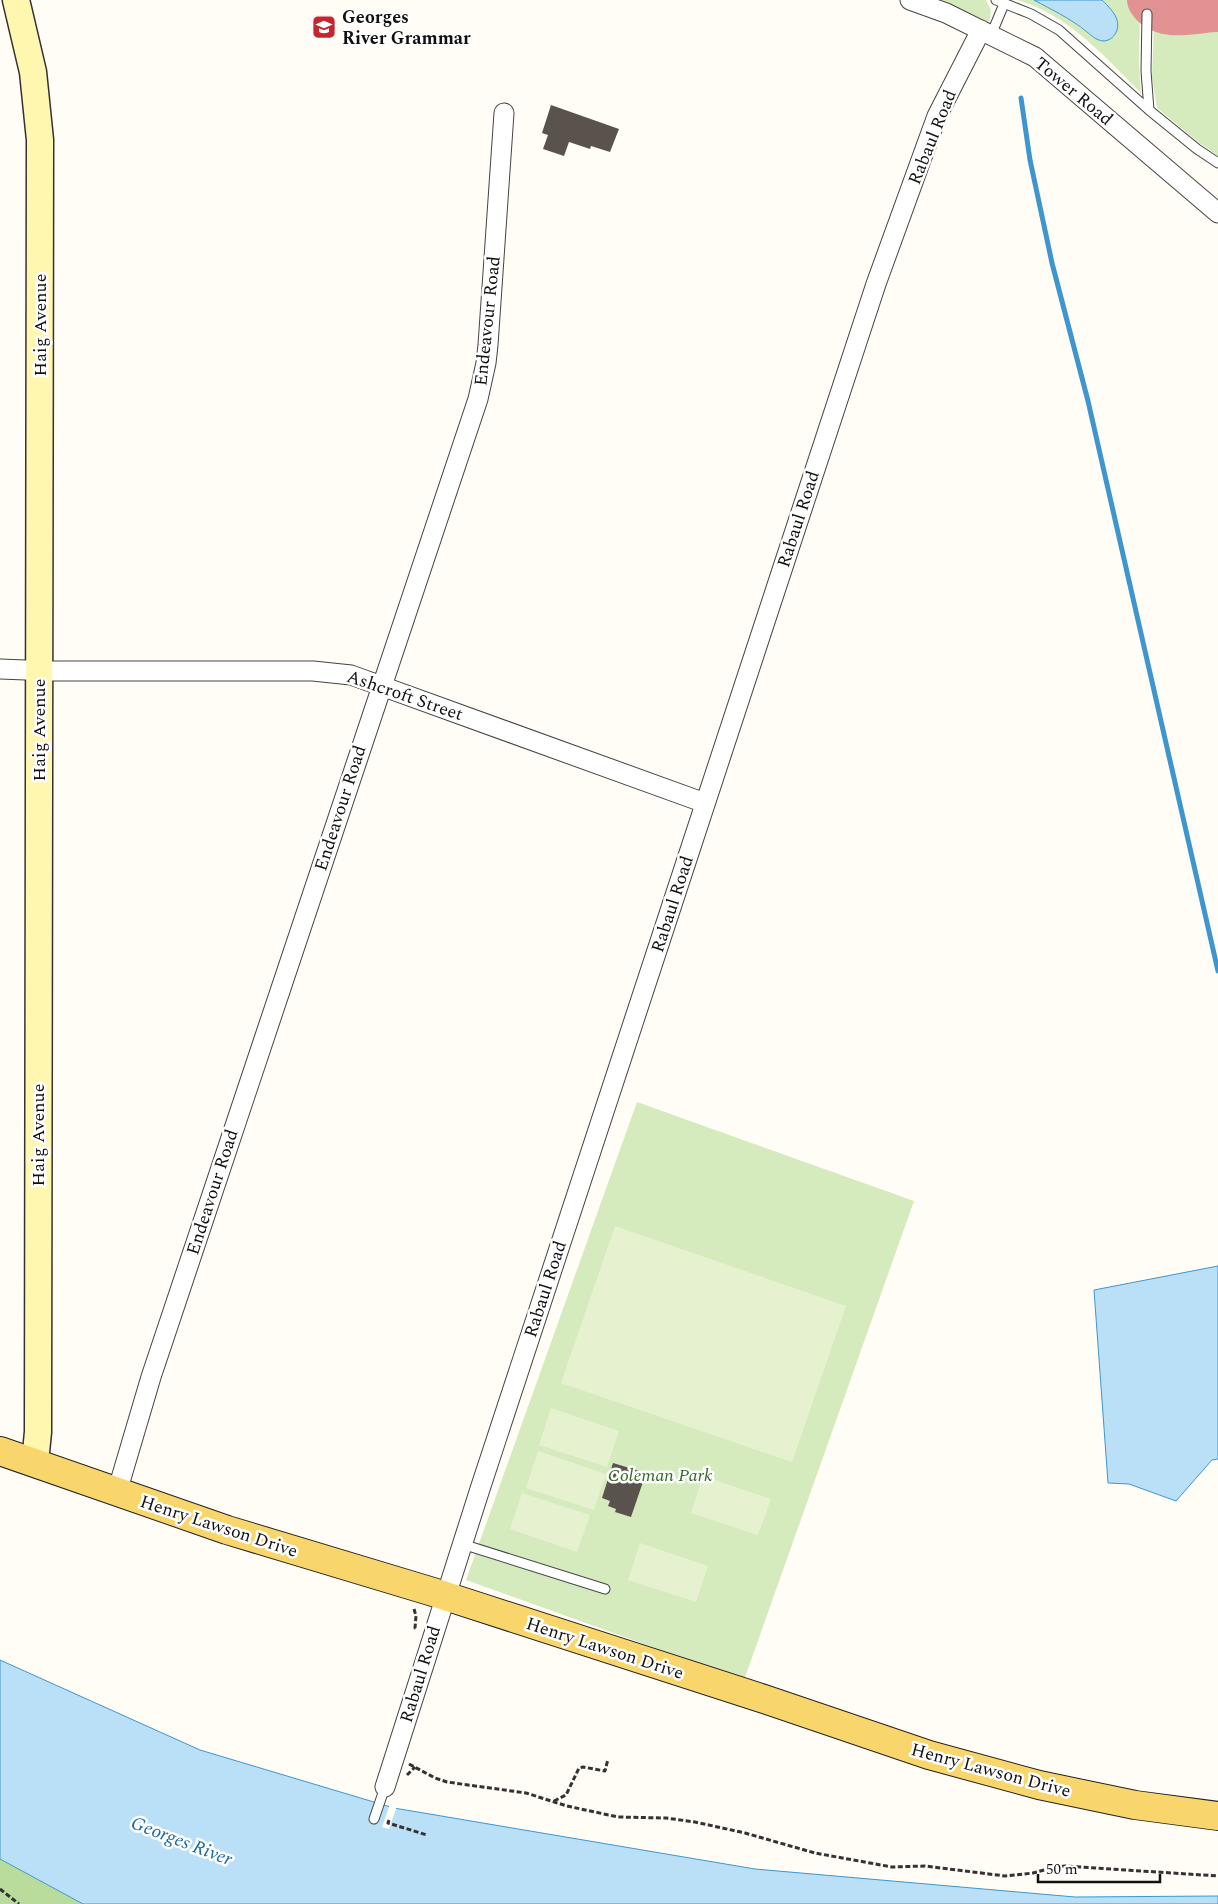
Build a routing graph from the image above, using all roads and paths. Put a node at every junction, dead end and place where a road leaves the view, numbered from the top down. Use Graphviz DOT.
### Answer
graph roads {
  1 [pos="16,0"];
  2 [pos="910,0"];
  3 [pos="1000,2"];
  4 [pos="1147,14"];
  5 [pos="986,33"];
  6 [pos="1149,110"];
  7 [pos="504,113"];
  8 [pos="1218,163"];
  9 [pos="1218,213"];
  10 [pos="0,669"];
  11 [pos="39,670"];
  12 [pos="382,685"];
  13 [pos="705,803"];
  14 [pos="0,1451"];
  15 [pos="35,1462"];
  16 [pos="117,1492"];
  17 [pos="462,1544"];
  18 [pos="605,1589"];
  19 [pos="445,1596"];
  20 [pos="394,1759"];
  21 [pos="608,1759"];
  22 [pos="385,1787"];
  23 [pos="553,1801"];
  24 [pos="1218,1816"];
  25 [pos="374,1819"];
  26 [pos="391,1824"];
  27 [pos="427,1835"];
  28 [pos="1218,1876"];
  29 [pos="0,1889"];
  30 [pos="19,1904"];
  1 -- 11 [label="main road, Haig Avenue"];
  2 -- 5 [label="street, Tower Road"];
  3 -- 5 [label="lane"];
  3 -- 6 [label="lane"];
  4 -- 6 [label="lane"];
  5 -- 9 [label="street, Tower Road"];
  5 -- 13 [label="street, Rabaul Road"];
  6 -- 8 [label="lane"];
  7 -- 12 [label="street, Endeavour Road"];
  10 -- 11 [label="street, Ashcroft Street"];
  11 -- 12 [label="street, Ashcroft Street"];
  11 -- 15 [label="main road, Haig Avenue"];
  12 -- 13 [label="street, Ashcroft Street"];
  12 -- 16 [label="street, Endeavour Road"];
  13 -- 17 [label="street, Rabaul Road"];
  14 -- 15 [label="main road, Henry Lawson Drive"];
  15 -- 16 [label="main road, Henry Lawson Drive"];
  16 -- 19 [label="main road, Henry Lawson Drive"];
  17 -- 18 [label="lane"];
  17 -- 19 [label="street, Rabaul Road"];
  19 -- 20 [label="street, Rabaul Road"];
  19 -- 24 [label="main road, Henry Lawson Drive"];
  20 -- 22 [label="street, Rabaul Road"];
  20 -- 23 [label="path"];
  21 -- 23 [label="path"];
  22 -- 25 [label="lane"];
  23 -- 28 [label="path"];
  26 -- 27 [label="path"];
  29 -- 30 [label="path"];
}
